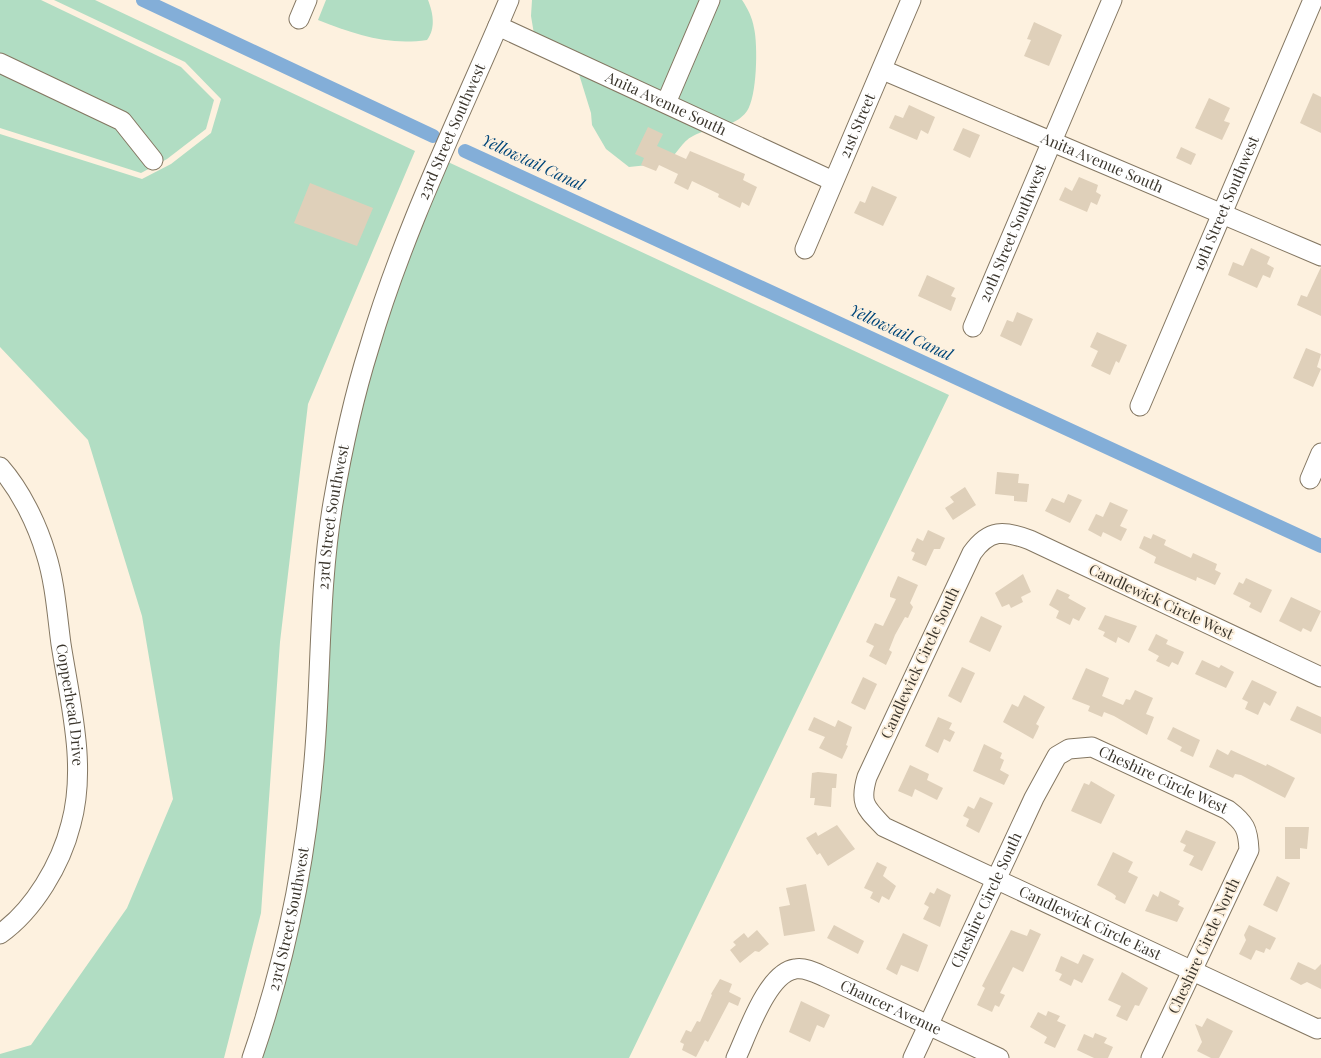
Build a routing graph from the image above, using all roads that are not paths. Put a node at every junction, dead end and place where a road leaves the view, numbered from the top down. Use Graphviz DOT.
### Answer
graph roads {
  1 [pos="307,0"];
  2 [pos="509,0"];
  3 [pos="710,0"];
  4 [pos="911,0"];
  5 [pos="1112,0"];
  6 [pos="1313,0"];
  7 [pos="299,19"];
  8 [pos="498,26"];
  9 [pos="0,63"];
  10 [pos="883,70"];
  11 [pos="666,103"];
  12 [pos="1052,141"];
  13 [pos="153,160"];
  14 [pos="833,181"];
  15 [pos="1222,214"];
  16 [pos="805,249"];
  17 [pos="1321,256"];
  18 [pos="973,326"];
  19 [pos="1140,406"];
  20 [pos="1321,453"];
  21 [pos="0,467"];
  22 [pos="1310,479"];
  23 [pos="1000,533"];
  24 [pos="1321,678"];
  25 [pos="1069,749"];
  26 [pos="865,808"];
  27 [pos="1248,832"];
  28 [pos="997,880"];
  29 [pos="0,934"];
  30 [pos="1192,971"];
  31 [pos="928,1025"];
  32 [pos="1321,1028"];
  33 [pos="252,1058"];
  34 [pos="736,1058"];
  35 [pos="913,1058"];
  36 [pos="998,1058"];
  37 [pos="1151,1058"];
  1 -- 7 [label="street"];
  2 -- 8 [label="street, 23rd Street Southwest"];
  3 -- 11 [label="street"];
  4 -- 10 [label="street, 21st Street"];
  5 -- 12 [label="street, 20th Street Southwest"];
  6 -- 15 [label="street, 19th Street Southwest"];
  8 -- 11 [label="street, Anita Avenue South"];
  8 -- 33 [label="street, 23rd Street Southwest"];
  9 -- 13 [label="street"];
  10 -- 12 [label="street, Anita Avenue South"];
  10 -- 14 [label="street, 21st Street"];
  11 -- 14 [label="street, Anita Avenue South"];
  12 -- 15 [label="street, Anita Avenue South"];
  12 -- 18 [label="street, 20th Street Southwest"];
  14 -- 16 [label="street, 21st Street"];
  15 -- 17 [label="street, Anita Avenue South"];
  15 -- 19 [label="street, 19th Street Southwest"];
  20 -- 22 [label="street"];
  21 -- 29 [label="street, Copperhead Drive"];
  23 -- 24 [label="street, Candlewick Circle West"];
  23 -- 26 [label="street, Candlewick Circle South"];
  25 -- 27 [label="street, Cheshire Circle West"];
  25 -- 28 [label="street, Cheshire Circle South"];
  26 -- 28 [label="street, Candlewick Circle East"];
  27 -- 30 [label="street, Cheshire Circle North"];
  28 -- 30 [label="street, Candlewick Circle East"];
  28 -- 31 [label="street, Cheshire Circle South"];
  30 -- 32 [label="street, Candlewick Circle East"];
  30 -- 37 [label="street, Cheshire Circle North"];
  31 -- 34 [label="street, Chaucer Avenue"];
  31 -- 35 [label="street, Cheshire Circle South"];
  31 -- 36 [label="street, Chaucer Avenue"];
}
